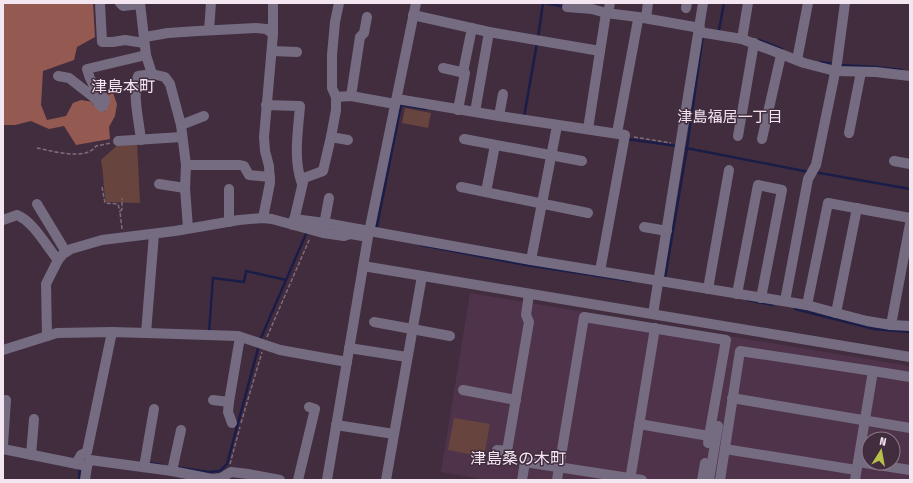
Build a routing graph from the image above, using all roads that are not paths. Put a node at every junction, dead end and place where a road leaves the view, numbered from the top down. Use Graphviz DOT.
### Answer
graph roads {
  1 [pos="100,3"];
  2 [pos="120,3"];
  3 [pos="211,3"];
  4 [pos="273,3"];
  5 [pos="339,3"];
  6 [pos="416,3"];
  7 [pos="648,3"];
  8 [pos="704,3"];
  9 [pos="748,3"];
  10 [pos="808,3"];
  11 [pos="846,3"];
  12 [pos="141,4"];
  13 [pos="593,6"];
  14 [pos="567,7"];
  15 [pos="607,12"];
  16 [pos="413,15"];
  17 [pos="367,17"];
  18 [pos="642,19"];
  19 [pos="472,28"];
  20 [pos="209,30"];
  21 [pos="702,31"];
  22 [pos="489,32"];
  23 [pos="273,34"];
  24 [pos="743,37"];
  25 [pos="145,40"];
  26 [pos="754,43"];
  27 [pos="600,50"];
  28 [pos="272,51"];
  29 [pos="296,52"];
  30 [pos="146,55"];
  31 [pos="781,55"];
  32 [pos="797,57"];
  33 [pos="836,66"];
  34 [pos="443,68"];
  35 [pos="463,72"];
  36 [pos="861,72"];
  37 [pos="152,74"];
  38 [pos="58,76"];
  39 [pos="910,76"];
  40 [pos="503,94"];
  41 [pos="351,96"];
  42 [pos="336,97"];
  43 [pos="396,102"];
  44 [pos="266,105"];
  45 [pos="458,110"];
  46 [pos="474,112"];
  47 [pos="204,116"];
  48 [pos="499,116"];
  49 [pos="181,125"];
  50 [pos="588,129"];
  51 [pos="556,131"];
  52 [pos="849,133"];
  53 [pos="622,136"];
  54 [pos="738,136"];
  55 [pos="182,137"];
  56 [pos="331,137"];
  57 [pos="464,138"];
  58 [pos="762,139"];
  59 [pos="141,140"];
  60 [pos="348,140"];
  61 [pos="118,141"];
  62 [pos="495,145"];
  63 [pos="551,156"];
  64 [pos="582,161"];
  65 [pos="894,161"];
  66 [pos="910,164"];
  67 [pos="186,165"];
  68 [pos="729,170"];
  69 [pos="270,177"];
  70 [pos="159,184"];
  71 [pos="302,184"];
  72 [pos="461,187"];
  73 [pos="185,188"];
  74 [pos="229,189"];
  75 [pos="486,192"];
  76 [pos="329,198"];
  77 [pos="37,204"];
  78 [pos="542,204"];
  79 [pos="857,208"];
  80 [pos="588,213"];
  81 [pos="263,218"];
  82 [pos="910,218"];
  83 [pos="3,220"];
  84 [pos="229,222"];
  85 [pos="293,222"];
  86 [pos="910,224"];
  87 [pos="644,227"];
  88 [pos="188,228"];
  89 [pos="324,228"];
  90 [pos="667,231"];
  91 [pos="373,233"];
  92 [pos="154,234"];
  93 [pos="66,252"];
  94 [pos="58,260"];
  95 [pos="530,260"];
  96 [pos="363,266"];
  97 [pos="600,271"];
  98 [pos="422,276"];
  99 [pos="658,285"];
  100 [pos="708,289"];
  101 [pos="530,294"];
  102 [pos="737,294"];
  103 [pos="761,298"];
  104 [pos="785,302"];
  105 [pos="807,305"];
  106 [pos="836,313"];
  107 [pos="653,314"];
  108 [pos="374,322"];
  109 [pos="891,325"];
  110 [pos="910,326"];
  111 [pos="734,327"];
  112 [pos="655,328"];
  113 [pos="412,329"];
  114 [pos="112,332"];
  115 [pos="146,333"];
  116 [pos="47,336"];
  117 [pos="450,336"];
  118 [pos="240,337"];
  119 [pos="349,348"];
  120 [pos="3,350"];
  121 [pos="910,356"];
  122 [pos="407,357"];
  123 [pos="347,362"];
  124 [pos="873,371"];
  125 [pos="910,377"];
  126 [pos="463,390"];
  127 [pos="732,398"];
  128 [pos="6,400"];
  129 [pos="213,400"];
  130 [pos="516,400"];
  131 [pos="229,402"];
  132 [pos="308,407"];
  133 [pos="154,410"];
  134 [pos="34,419"];
  135 [pos="865,420"];
  136 [pos="232,423"];
  137 [pos="639,424"];
  138 [pos="336,425"];
  139 [pos="910,428"];
  140 [pos="181,430"];
  141 [pos="394,434"];
  142 [pos="709,436"];
  143 [pos="3,445"];
  144 [pos="3,449"];
  145 [pos="725,449"];
  146 [pos="497,450"];
  147 [pos="31,454"];
  148 [pos="76,464"];
  149 [pos="87,466"];
  150 [pos="144,467"];
  151 [pos="559,467"];
  152 [pos="910,470"];
  153 [pos="172,471"];
  154 [pos="856,471"];
  155 [pos="630,479"];
  156 [pos="85,480"];
  157 [pos="280,480"];
  158 [pos="298,480"];
  159 [pos="327,480"];
  160 [pos="386,480"];
  161 [pos="522,480"];
  162 [pos="557,480"];
  163 [pos="642,480"];
  164 [pos="702,480"];
  165 [pos="709,480"];
  166 [pos="720,480"];
  1 -- 25 [label="street"];
  2 -- 12 [label="street"];
  3 -- 20 [label="street"];
  4 -- 23 [label="street"];
  5 -- 42 [label="street"];
  6 -- 16 [label="street"];
  7 -- 18 [label="street"];
  8 -- 21 [label="street"];
  9 -- 24 [label="street"];
  10 -- 32 [label="street"];
  11 -- 33 [label="street"];
  12 -- 25 [label="street"];
  13 -- 14 [label="street"];
  13 -- 15 [label="street"];
  15 -- 18 [label="street"];
  15 -- 27 [label="street"];
  16 -- 19 [label="street"];
  16 -- 43 [label="street"];
  17 -- 41 [label="street"];
  18 -- 21 [label="street"];
  18 -- 53 [label="street"];
  19 -- 22 [label="street"];
  19 -- 35 [label="street"];
  20 -- 23 [label="street"];
  20 -- 25 [label="street"];
  21 -- 24 [label="street"];
  21 -- 90 [label="street"];
  22 -- 27 [label="street"];
  22 -- 46 [label="street"];
  23 -- 28 [label="street"];
  24 -- 26 [label="street"];
  25 -- 30 [label="street"];
  26 -- 31 [label="street"];
  26 -- 54 [label="street"];
  27 -- 50 [label="street"];
  28 -- 29 [label="street"];
  28 -- 44 [label="street"];
  30 -- 37 [label="street"];
  30 -- 38 [label="street"];
  31 -- 32 [label="street"];
  31 -- 58 [label="street"];
  32 -- 33 [label="street"];
  33 -- 36 [label="street"];
  33 -- 104 [label="street"];
  34 -- 35 [label="street"];
  35 -- 45 [label="street"];
  36 -- 39 [label="street"];
  36 -- 52 [label="street"];
  37 -- 49 [label="street"];
  37 -- 59 [label="street"];
  40 -- 48 [label="street"];
  41 -- 42 [label="street"];
  41 -- 43 [label="street"];
  42 -- 56 [label="street"];
  43 -- 45 [label="street"];
  43 -- 91 [label="street"];
  44 -- 69 [label="street"];
  44 -- 71 [label="street"];
  45 -- 46 [label="street"];
  46 -- 48 [label="street"];
  47 -- 49 [label="street"];
  48 -- 50 [label="street"];
  49 -- 55 [label="street"];
  50 -- 53 [label="street"];
  51 -- 63 [label="street"];
  53 -- 97 [label="street"];
  55 -- 59 [label="street"];
  55 -- 67 [label="street"];
  56 -- 60 [label="street"];
  56 -- 71 [label="street"];
  57 -- 62 [label="street"];
  59 -- 61 [label="street"];
  62 -- 63 [label="street"];
  62 -- 75 [label="street"];
  63 -- 64 [label="street"];
  63 -- 78 [label="street"];
  65 -- 66 [label="street"];
  67 -- 69 [label="street"];
  67 -- 73 [label="street"];
  68 -- 100 [label="street"];
  69 -- 81 [label="street"];
  70 -- 73 [label="street"];
  71 -- 85 [label="street"];
  72 -- 75 [label="street"];
  73 -- 88 [label="street"];
  74 -- 84 [label="street"];
  75 -- 78 [label="street"];
  76 -- 89 [label="street"];
  77 -- 93 [label="street"];
  78 -- 80 [label="street"];
  78 -- 95 [label="street"];
  79 -- 82 [label="street"];
  79 -- 105 [label="street"];
  79 -- 106 [label="street"];
  81 -- 84 [label="street"];
  81 -- 85 [label="street"];
  83 -- 94 [label="street"];
  84 -- 88 [label="street"];
  85 -- 89 [label="street"];
  86 -- 109 [label="street"];
  87 -- 90 [label="street"];
  88 -- 92 [label="street"];
  89 -- 91 [label="street"];
  90 -- 99 [label="street"];
  91 -- 95 [label="street"];
  91 -- 96 [label="street"];
  92 -- 93 [label="street"];
  92 -- 115 [label="street"];
  93 -- 94 [label="street"];
  94 -- 116 [label="street"];
  95 -- 97 [label="street"];
  96 -- 98 [label="street"];
  96 -- 119 [label="street"];
  97 -- 99 [label="street"];
  98 -- 101 [label="street"];
  98 -- 113 [label="street"];
  99 -- 100 [label="street"];
  99 -- 107 [label="street"];
  100 -- 102 [label="street"];
  101 -- 107 [label="street"];
  101 -- 130 [label="street"];
  102 -- 103 [label="street"];
  102 -- 103 [label="street"];
  103 -- 104 [label="street"];
  104 -- 105 [label="street"];
  105 -- 106 [label="street"];
  106 -- 109 [label="street"];
  107 -- 111 [label="street"];
  108 -- 113 [label="street"];
  109 -- 110 [label="street"];
  111 -- 121 [label="street"];
  111 -- 165 [label="street"];
  112 -- 137 [label="street"];
  112 -- 142 [label="street"];
  112 -- 151 [label="street"];
  113 -- 117 [label="street"];
  113 -- 122 [label="street"];
  114 -- 115 [label="street"];
  114 -- 116 [label="street"];
  114 -- 148 [label="street"];
  115 -- 118 [label="street"];
  116 -- 120 [label="street"];
  118 -- 123 [label="street"];
  118 -- 131 [label="street"];
  119 -- 122 [label="street"];
  119 -- 123 [label="street"];
  122 -- 141 [label="street"];
  123 -- 138 [label="street"];
  124 -- 125 [label="street"];
  124 -- 127 [label="street"];
  124 -- 135 [label="street"];
  126 -- 130 [label="street"];
  127 -- 135 [label="street"];
  127 -- 145 [label="street"];
  128 -- 143 [label="street"];
  129 -- 131 [label="street"];
  130 -- 146 [label="street"];
  131 -- 136 [label="street"];
  132 -- 158 [label="street"];
  133 -- 150 [label="street"];
  134 -- 147 [label="street"];
  135 -- 139 [label="street"];
  135 -- 154 [label="street"];
  137 -- 142 [label="street"];
  137 -- 155 [label="street"];
  138 -- 141 [label="street"];
  138 -- 159 [label="street"];
  140 -- 153 [label="street"];
  141 -- 160 [label="street"];
  142 -- 164 [label="street"];
  144 -- 147 [label="street"];
  145 -- 154 [label="street"];
  145 -- 166 [label="street"];
  147 -- 148 [label="street"];
  148 -- 149 [label="street"];
  149 -- 150 [label="street"];
  149 -- 156 [label="street"];
  150 -- 153 [label="street"];
  151 -- 155 [label="street"];
  151 -- 161 [label="street"];
  151 -- 162 [label="street"];
  152 -- 154 [label="street"];
  153 -- 157 [label="street"];
  155 -- 163 [label="street"];
}
